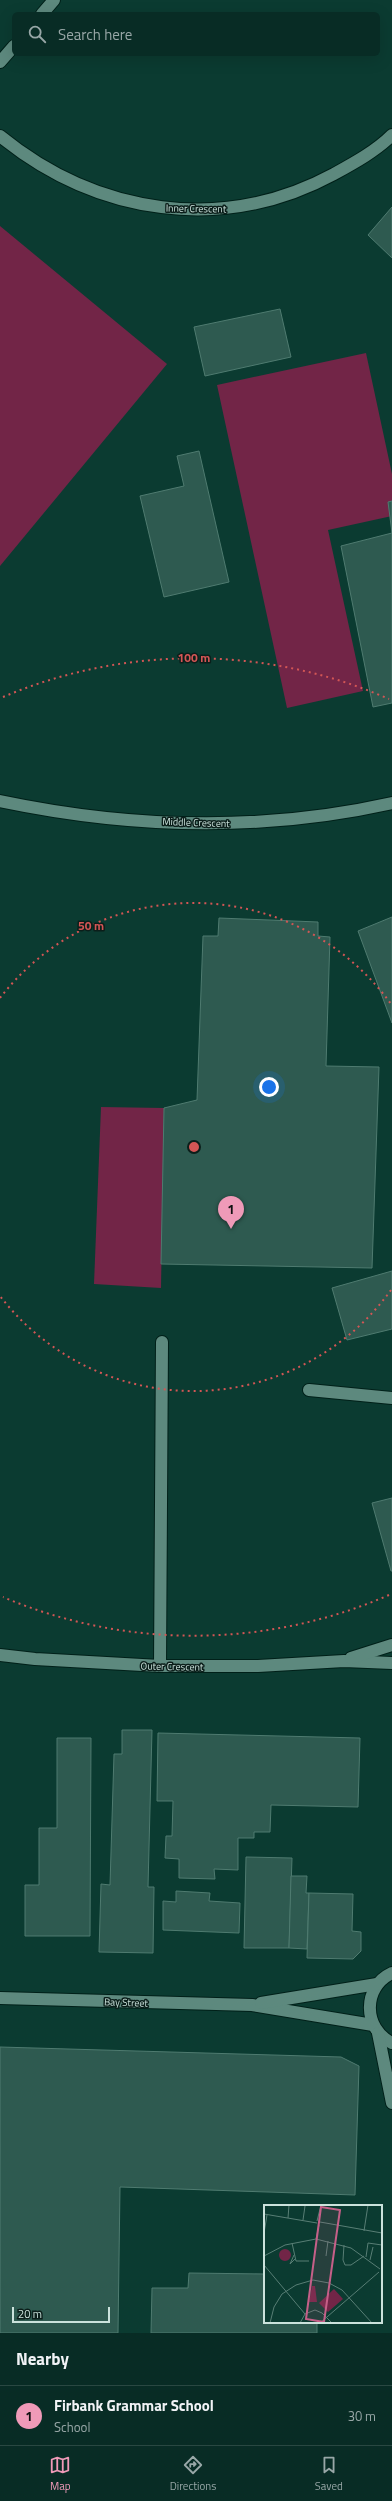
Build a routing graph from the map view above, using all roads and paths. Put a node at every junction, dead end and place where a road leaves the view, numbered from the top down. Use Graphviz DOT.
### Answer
graph roads {
  1 [pos="54,0"];
  2 [pos="44,12"];
  3 [pos="12,48"];
  4 [pos="0,62"];
  5 [pos="392,135"];
  6 [pos="0,136"];
  7 [pos="0,801"];
  8 [pos="392,803"];
  9 [pos="162,1342"];
  10 [pos="309,1390"];
  11 [pos="392,1398"];
  12 [pos="392,1645"];
  13 [pos="0,1655"];
  14 [pos="344,1661"];
  15 [pos="392,1663"];
  16 [pos="160,1666"];
  17 [pos="392,1973"];
  18 [pos="377,1984"];
  19 [pos="0,1998"];
  20 [pos="252,2005"];
  21 [pos="376,2029"];
  22 [pos="392,2043"];
  23 [pos="392,2103"];
  1 -- 2 [label="street"];
  3 -- 4 [label="street"];
  5 -- 6 [label="street, Inner Crescent"];
  7 -- 8 [label="street, Middle Crescent"];
  9 -- 16 [label="street"];
  10 -- 11 [label="street"];
  12 -- 14 [label="street, Outer Crescent"];
  13 -- 16 [label="street, Outer Crescent"];
  14 -- 15 [label="street, Outer Crescent"];
  14 -- 16 [label="street, Outer Crescent"];
  17 -- 18 [label="street"];
  18 -- 20 [label="street, Bay Street"];
  18 -- 21 [label="street"];
  19 -- 20 [label="street, Bay Street"];
  20 -- 21 [label="street, Bay Street"];
  21 -- 22 [label="street"];
  21 -- 23 [label="street"];
}
